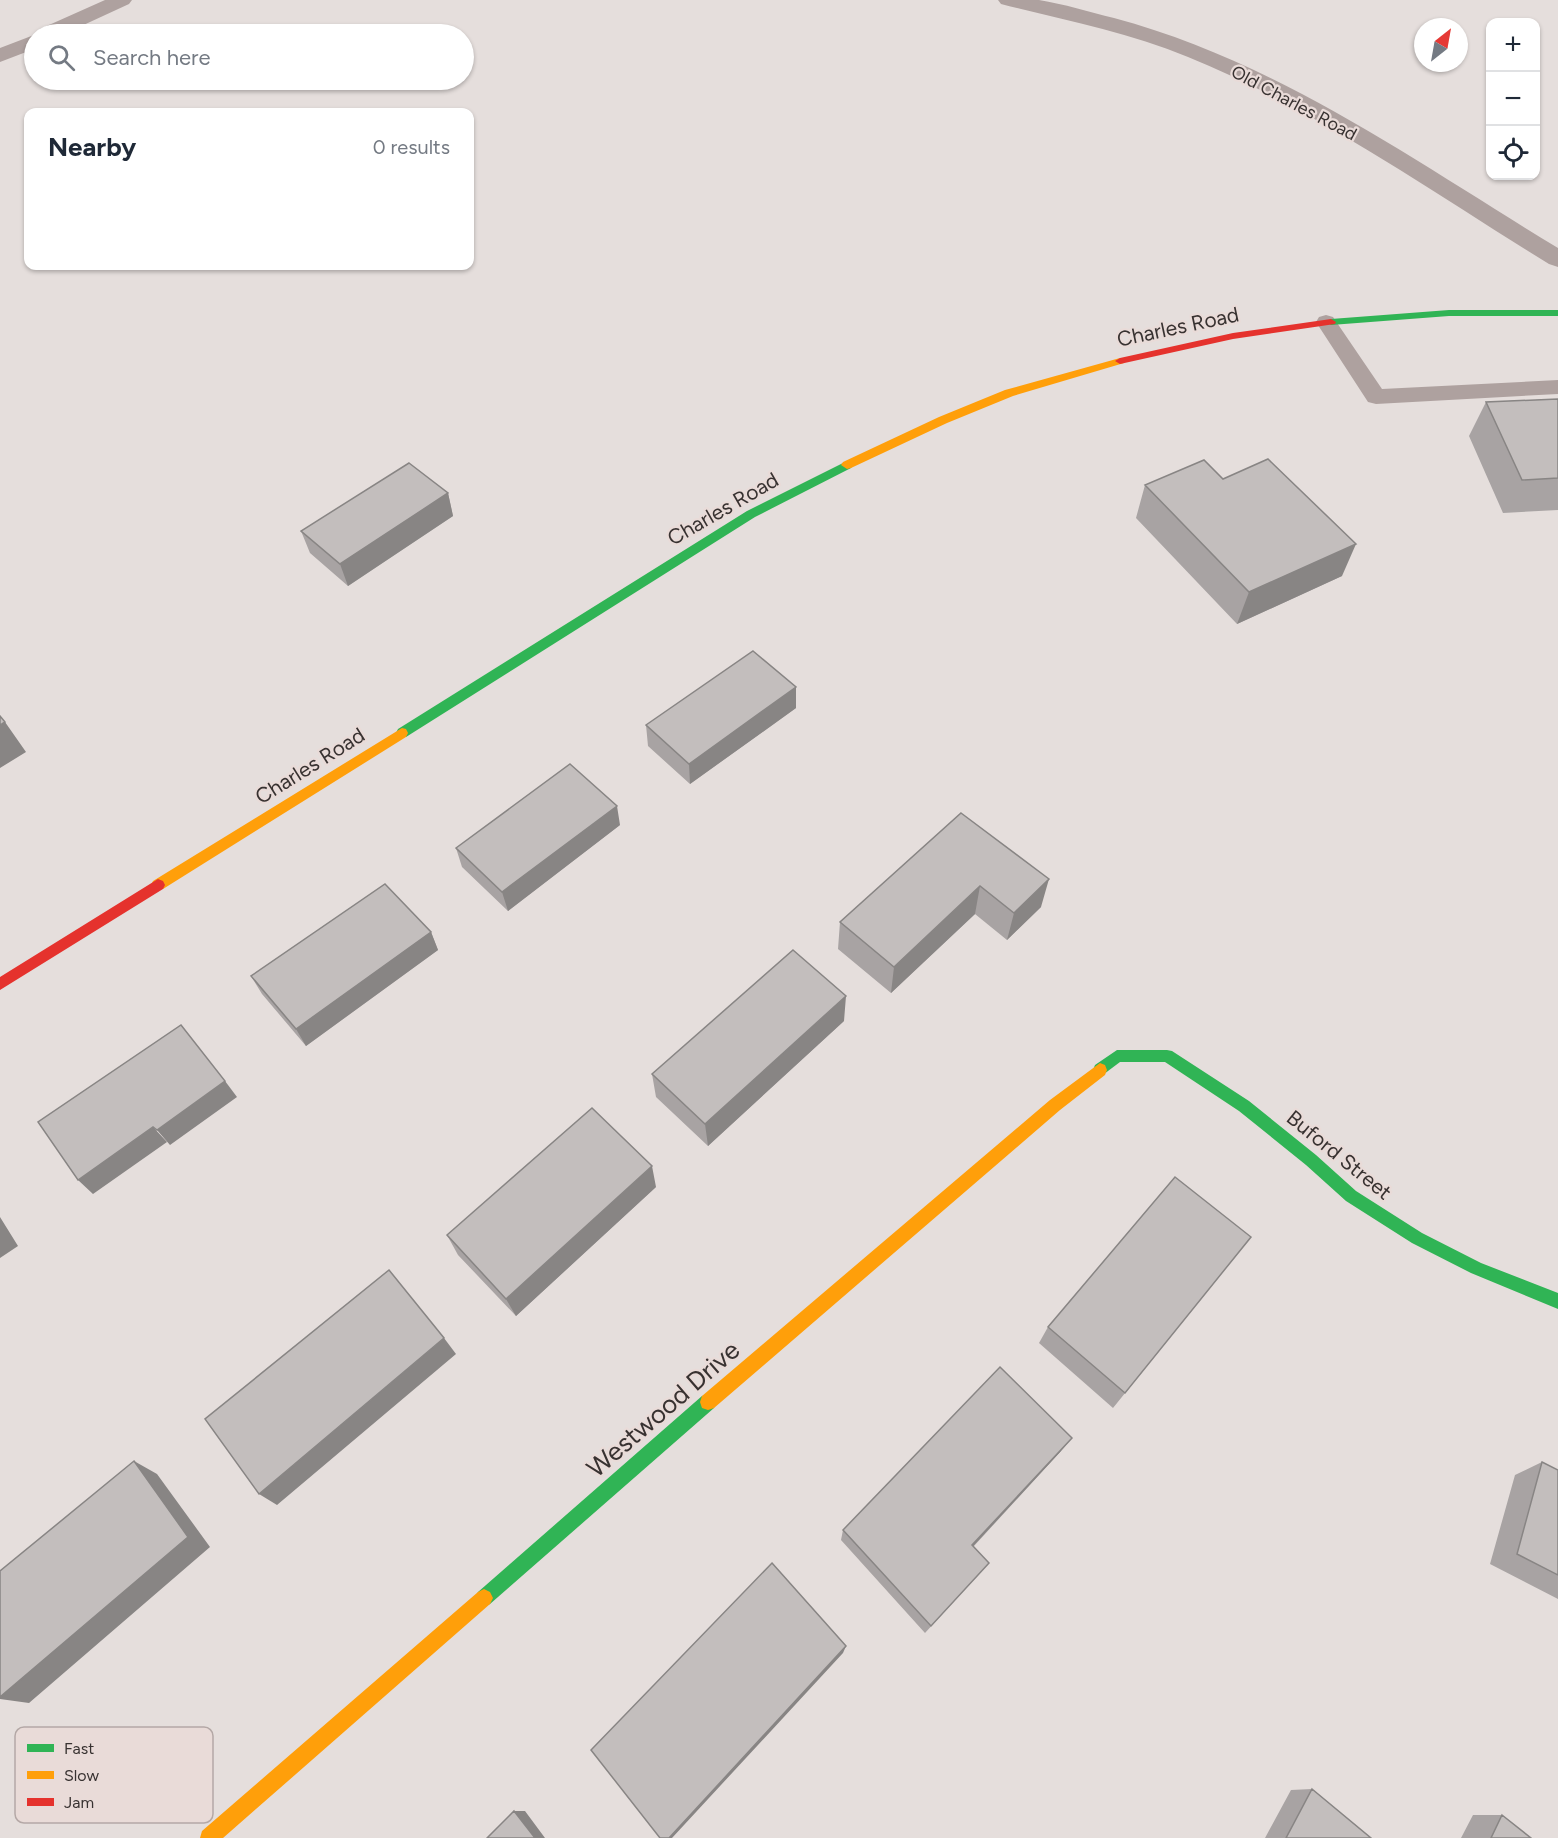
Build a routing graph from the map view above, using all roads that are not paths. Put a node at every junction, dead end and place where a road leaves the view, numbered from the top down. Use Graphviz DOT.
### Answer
graph roads {
  1 [pos="122,0"];
  2 [pos="1008,0"];
  3 [pos="70,24"];
  4 [pos="24,45"];
  5 [pos="0,56"];
  6 [pos="1558,259"];
  7 [pos="1558,313"];
  8 [pos="1326,322"];
  9 [pos="1558,387"];
  10 [pos="0,984"];
  11 [pos="1167,1056"];
  12 [pos="1558,1301"];
  13 [pos="209,1838"];
  1 -- 3 [label="street"];
  2 -- 6 [label="street, Old Charles Road"];
  4 -- 5 [label="street"];
  7 -- 8 [label="street, Charles Road"];
  8 -- 9 [label="lane"];
  8 -- 10 [label="street, Charles Road"];
  11 -- 12 [label="street, Buford Street"];
  11 -- 13 [label="street, Westwood Drive"];
}
